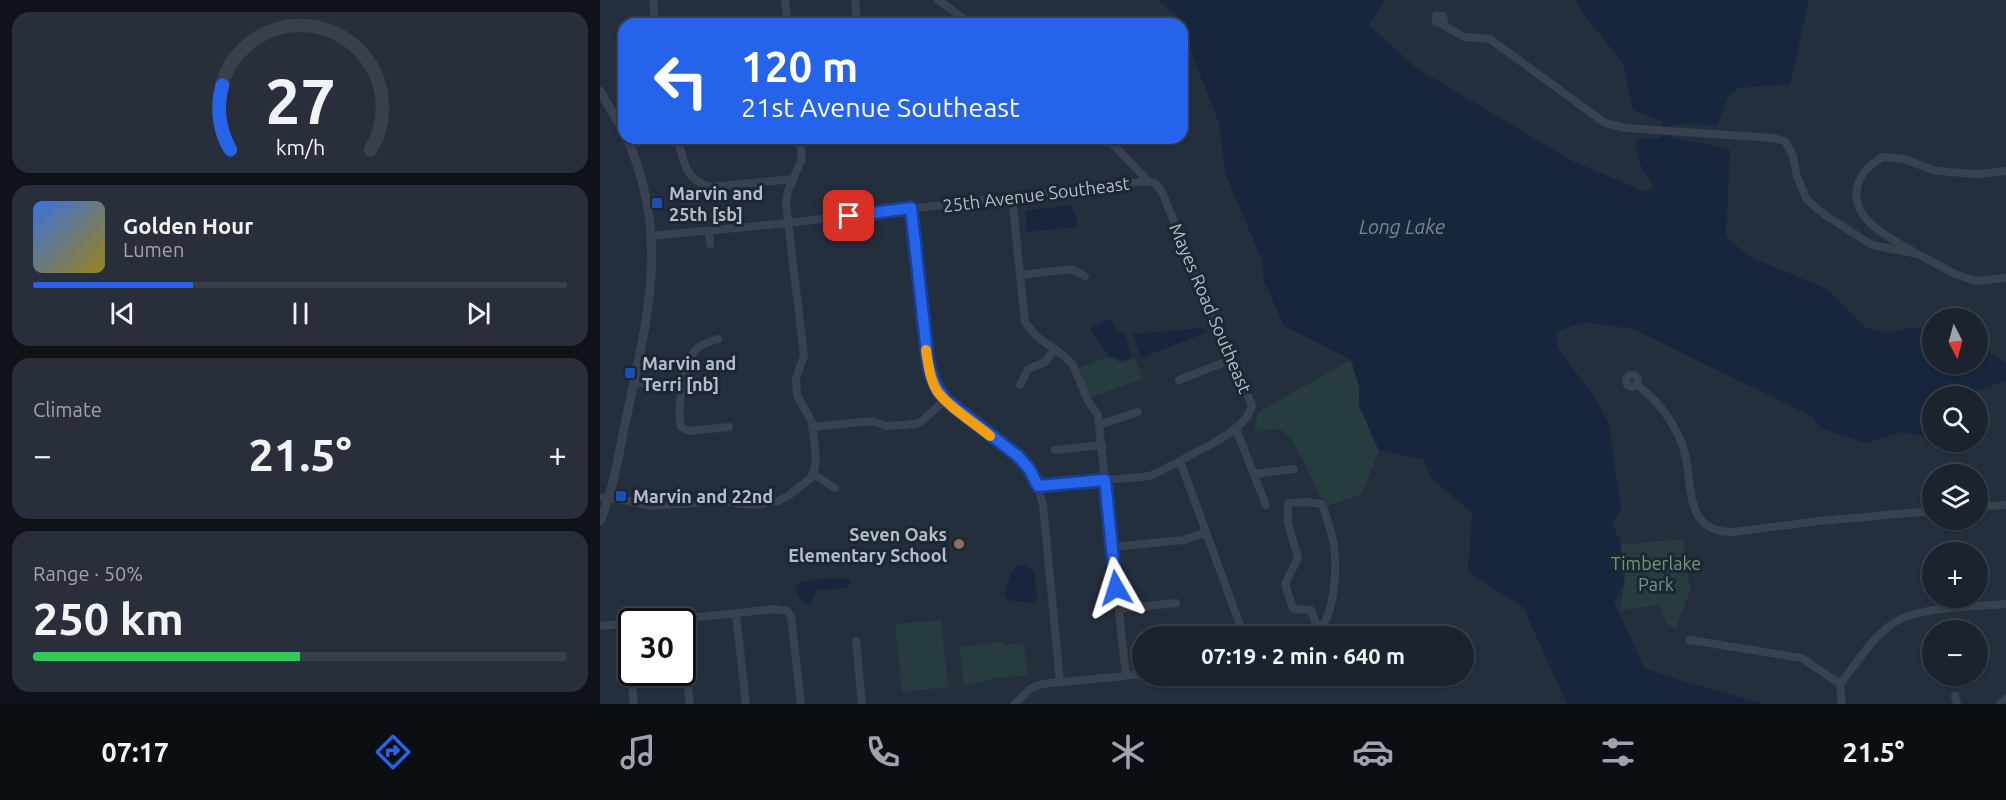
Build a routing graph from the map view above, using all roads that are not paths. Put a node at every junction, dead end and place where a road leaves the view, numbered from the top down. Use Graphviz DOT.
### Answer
graph roads {
  1 [pos="653,0"];
  2 [pos="785,0"];
  3 [pos="855,0"];
  4 [pos="938,0"];
  5 [pos="654,18"];
  6 [pos="787,18"];
  7 [pos="857,18"];
  8 [pos="963,18"];
  9 [pos="1444,24"];
  10 [pos="600,91"];
  11 [pos="618,122"];
  12 [pos="629,144"];
  13 [pos="679,144"];
  14 [pos="801,144"];
  15 [pos="1113,144"];
  16 [pos="2006,171"];
  17 [pos="794,179"];
  18 [pos="1148,181"];
  19 [pos="1012,197"];
  20 [pos="911,208"];
  21 [pos="788,223"];
  22 [pos="709,231"];
  23 [pos="651,236"];
  24 [pos="710,244"];
  25 [pos="1918,254"];
  26 [pos="1020,275"];
  27 [pos="1085,276"];
  28 [pos="2006,278"];
  29 [pos="718,339"];
  30 [pos="1055,349"];
  31 [pos="1230,360"];
  32 [pos="1179,380"];
  33 [pos="634,382"];
  34 [pos="1020,385"];
  35 [pos="1637,385"];
  36 [pos="683,390"];
  37 [pos="945,400"];
  38 [pos="1138,412"];
  39 [pos="1100,425"];
  40 [pos="729,427"];
  41 [pos="812,427"];
  42 [pos="1236,429"];
  43 [pos="1102,445"];
  44 [pos="1055,450"];
  45 [pos="1180,461"];
  46 [pos="1294,469"];
  47 [pos="813,474"];
  48 [pos="1254,474"];
  49 [pos="1105,480"];
  50 [pos="1038,486"];
  51 [pos="835,488"];
  52 [pos="604,498"];
  53 [pos="1266,505"];
  54 [pos="2006,505"];
  55 [pos="1988,506"];
  56 [pos="1922,513"];
  57 [pos="600,521"];
  58 [pos="1206,532"];
  59 [pos="1112,547"];
  60 [pos="1176,603"];
  61 [pos="2006,604"];
  62 [pos="1119,609"];
  63 [pos="736,613"];
  64 [pos="696,618"];
  65 [pos="618,625"];
  66 [pos="600,626"];
  67 [pos="1240,626"];
  68 [pos="1322,629"];
  69 [pos="1690,640"];
  70 [pos="856,641"];
  71 [pos="1132,675"];
  72 [pos="1126,676"];
  73 [pos="1060,682"];
  74 [pos="1840,684"];
  75 [pos="633,686"];
  76 [pos="688,686"];
  77 [pos="2006,699"];
  78 [pos="634,704"];
  79 [pos="690,704"];
  80 [pos="746,704"];
  81 [pos="801,704"];
  82 [pos="862,704"];
  83 [pos="1015,704"];
  84 [pos="1842,704"];
  85 [pos="2000,704"];
  1 -- 5 [label="street"];
  2 -- 6 [label="street"];
  3 -- 7 [label="street"];
  4 -- 8 [label="street"];
  9 -- 25 [label="street"];
  10 -- 11 [label="street"];
  12 -- 23 [label="street"];
  13 -- 17 [label="street"];
  14 -- 17 [label="street"];
  15 -- 18 [label="street, Mayes Road Southeast"];
  16 -- 25 [label="street"];
  17 -- 21 [label="street"];
  18 -- 19 [label="street, 25th Avenue Southeast"];
  18 -- 31 [label="street, Mayes Road Southeast"];
  19 -- 20 [label="street, 25th Avenue Southeast"];
  19 -- 26 [label="street"];
  20 -- 21 [label="street, 25th Avenue Southeast"];
  20 -- 37 [label="street"];
  21 -- 22 [label="street, 25th Avenue Southeast"];
  21 -- 41 [label="street"];
  22 -- 23 [label="street, 25th Avenue Southeast"];
  22 -- 24 [label="street"];
  23 -- 33 [label="street"];
  25 -- 28 [label="street"];
  26 -- 27 [label="street"];
  26 -- 30 [label="street"];
  29 -- 36 [label="street"];
  30 -- 34 [label="street"];
  30 -- 39 [label="street"];
  31 -- 32 [label="street"];
  31 -- 42 [label="street, Mayes Road Southeast"];
  33 -- 36 [label="street"];
  33 -- 52 [label="street"];
  35 -- 56 [label="street"];
  36 -- 40 [label="street"];
  37 -- 41 [label="street"];
  37 -- 50 [label="street"];
  38 -- 39 [label="street"];
  39 -- 43 [label="street"];
  41 -- 47 [label="street"];
  42 -- 45 [label="street, Mayes Road Southeast"];
  42 -- 48 [label="street"];
  43 -- 44 [label="street"];
  43 -- 49 [label="street"];
  45 -- 49 [label="street, Mayes Road Southeast"];
  45 -- 58 [label="street"];
  46 -- 48 [label="street"];
  47 -- 51 [label="street"];
  47 -- 52 [label="street"];
  48 -- 53 [label="street"];
  49 -- 50 [label="street, Mayes Road Southeast"];
  49 -- 59 [label="street"];
  50 -- 73 [label="street"];
  52 -- 57 [label="street"];
  54 -- 55 [label="street"];
  58 -- 59 [label="street"];
  58 -- 67 [label="street"];
  59 -- 62 [label="street"];
  60 -- 62 [label="street"];
  61 -- 74 [label="street"];
  62 -- 72 [label="street"];
  63 -- 64 [label="street"];
  63 -- 80 [label="street"];
  63 -- 81 [label="street"];
  65 -- 66 [label="street"];
  68 -- 68 [label="street"];
  69 -- 74 [label="street"];
  70 -- 82 [label="street"];
  71 -- 72 [label="street"];
  72 -- 73 [label="street"];
  73 -- 83 [label="street"];
  74 -- 84 [label="street"];
  75 -- 78 [label="street"];
  76 -- 79 [label="street"];
  77 -- 85 [label="street"];
}
